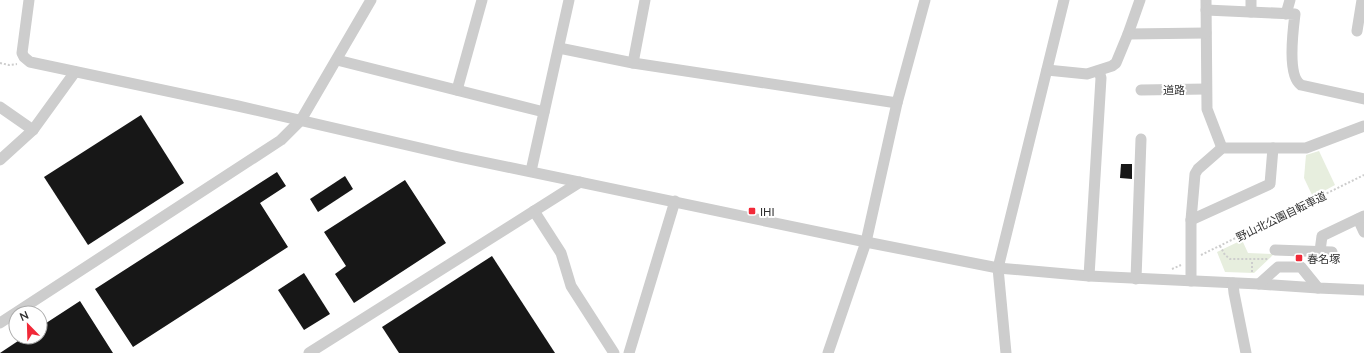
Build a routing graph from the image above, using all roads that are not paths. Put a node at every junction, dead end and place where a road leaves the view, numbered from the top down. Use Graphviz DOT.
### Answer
graph roads {
  1 [pos="29,0"];
  2 [pos="372,0"];
  3 [pos="482,0"];
  4 [pos="569,0"];
  5 [pos="645,0"];
  6 [pos="925,0"];
  7 [pos="1064,0"];
  8 [pos="1140,0"];
  9 [pos="1251,0"];
  10 [pos="1290,0"];
  11 [pos="1362,0"];
  12 [pos="1206,5"];
  13 [pos="1251,12"];
  14 [pos="1286,14"];
  15 [pos="1346,30"];
  16 [pos="1361,32"];
  17 [pos="1206,33"];
  18 [pos="1128,34"];
  19 [pos="558,48"];
  20 [pos="337,60"];
  21 [pos="633,63"];
  22 [pos="1047,70"];
  23 [pos="1099,71"];
  24 [pos="75,72"];
  25 [pos="1206,89"];
  26 [pos="457,90"];
  27 [pos="1141,90"];
  28 [pos="1364,99"];
  29 [pos="897,103"];
  30 [pos="0,107"];
  31 [pos="544,112"];
  32 [pos="301,120"];
  33 [pos="1364,126"];
  34 [pos="33,130"];
  35 [pos="1141,139"];
  36 [pos="1222,148"];
  37 [pos="1274,148"];
  38 [pos="0,160"];
  39 [pos="531,171"];
  40 [pos="580,182"];
  41 [pos="675,201"];
  42 [pos="534,210"];
  43 [pos="1361,217"];
  44 [pos="1191,220"];
  45 [pos="1364,232"];
  46 [pos="866,242"];
  47 [pos="1273,255"];
  48 [pos="998,268"];
  49 [pos="1089,276"];
  50 [pos="1136,279"];
  51 [pos="1191,281"];
  52 [pos="1233,283"];
  53 [pos="1259,284"];
  54 [pos="1318,288"];
  55 [pos="1364,290"];
  56 [pos="0,323"];
  57 [pos="309,353"];
  58 [pos="614,353"];
  59 [pos="629,353"];
  60 [pos="828,353"];
  61 [pos="1006,353"];
  62 [pos="1246,353"];
  1 -- 24 [label="street"];
  2 -- 20 [label="street"];
  3 -- 26 [label="street"];
  4 -- 19 [label="street"];
  5 -- 21 [label="street"];
  6 -- 29 [label="street"];
  7 -- 22 [label="street"];
  8 -- 18 [label="street"];
  9 -- 13 [label="street"];
  10 -- 14 [label="street"];
  11 -- 16 [label="street"];
  12 -- 13 [label="street"];
  12 -- 17 [label="street"];
  13 -- 14 [label="street"];
  14 -- 28 [label="street"];
  15 -- 16 [label="street"];
  17 -- 18 [label="street"];
  17 -- 25 [label="street"];
  18 -- 23 [label="street"];
  19 -- 21 [label="street"];
  19 -- 31 [label="street"];
  20 -- 26 [label="street"];
  20 -- 32 [label="street"];
  21 -- 29 [label="street"];
  22 -- 23 [label="street"];
  22 -- 48 [label="street"];
  23 -- 49 [label="street"];
  24 -- 32 [label="street"];
  24 -- 34 [label="street"];
  25 -- 27 [label="street, 道路"];
  25 -- 36 [label="street"];
  26 -- 31 [label="street"];
  29 -- 46 [label="street"];
  30 -- 34 [label="street"];
  31 -- 39 [label="street"];
  32 -- 39 [label="street"];
  32 -- 56 [label="street"];
  33 -- 37 [label="street"];
  34 -- 38 [label="street"];
  35 -- 50 [label="street"];
  36 -- 37 [label="street"];
  36 -- 44 [label="street"];
  37 -- 44 [label="street"];
  39 -- 40 [label="street"];
  40 -- 41 [label="street"];
  40 -- 42 [label="street"];
  41 -- 46 [label="street"];
  41 -- 59 [label="street"];
  42 -- 57 [label="street"];
  42 -- 58 [label="street"];
  43 -- 45 [label="street"];
  43 -- 47 [label="street"];
  44 -- 51 [label="street"];
  46 -- 48 [label="street"];
  46 -- 60 [label="street"];
  48 -- 49 [label="street"];
  48 -- 61 [label="street"];
  49 -- 50 [label="street"];
  50 -- 51 [label="street"];
  51 -- 52 [label="street"];
  52 -- 53 [label="street"];
  52 -- 62 [label="street"];
  53 -- 54 [label="street"];
  53 -- 54 [label="street"];
  54 -- 55 [label="street"];
}
